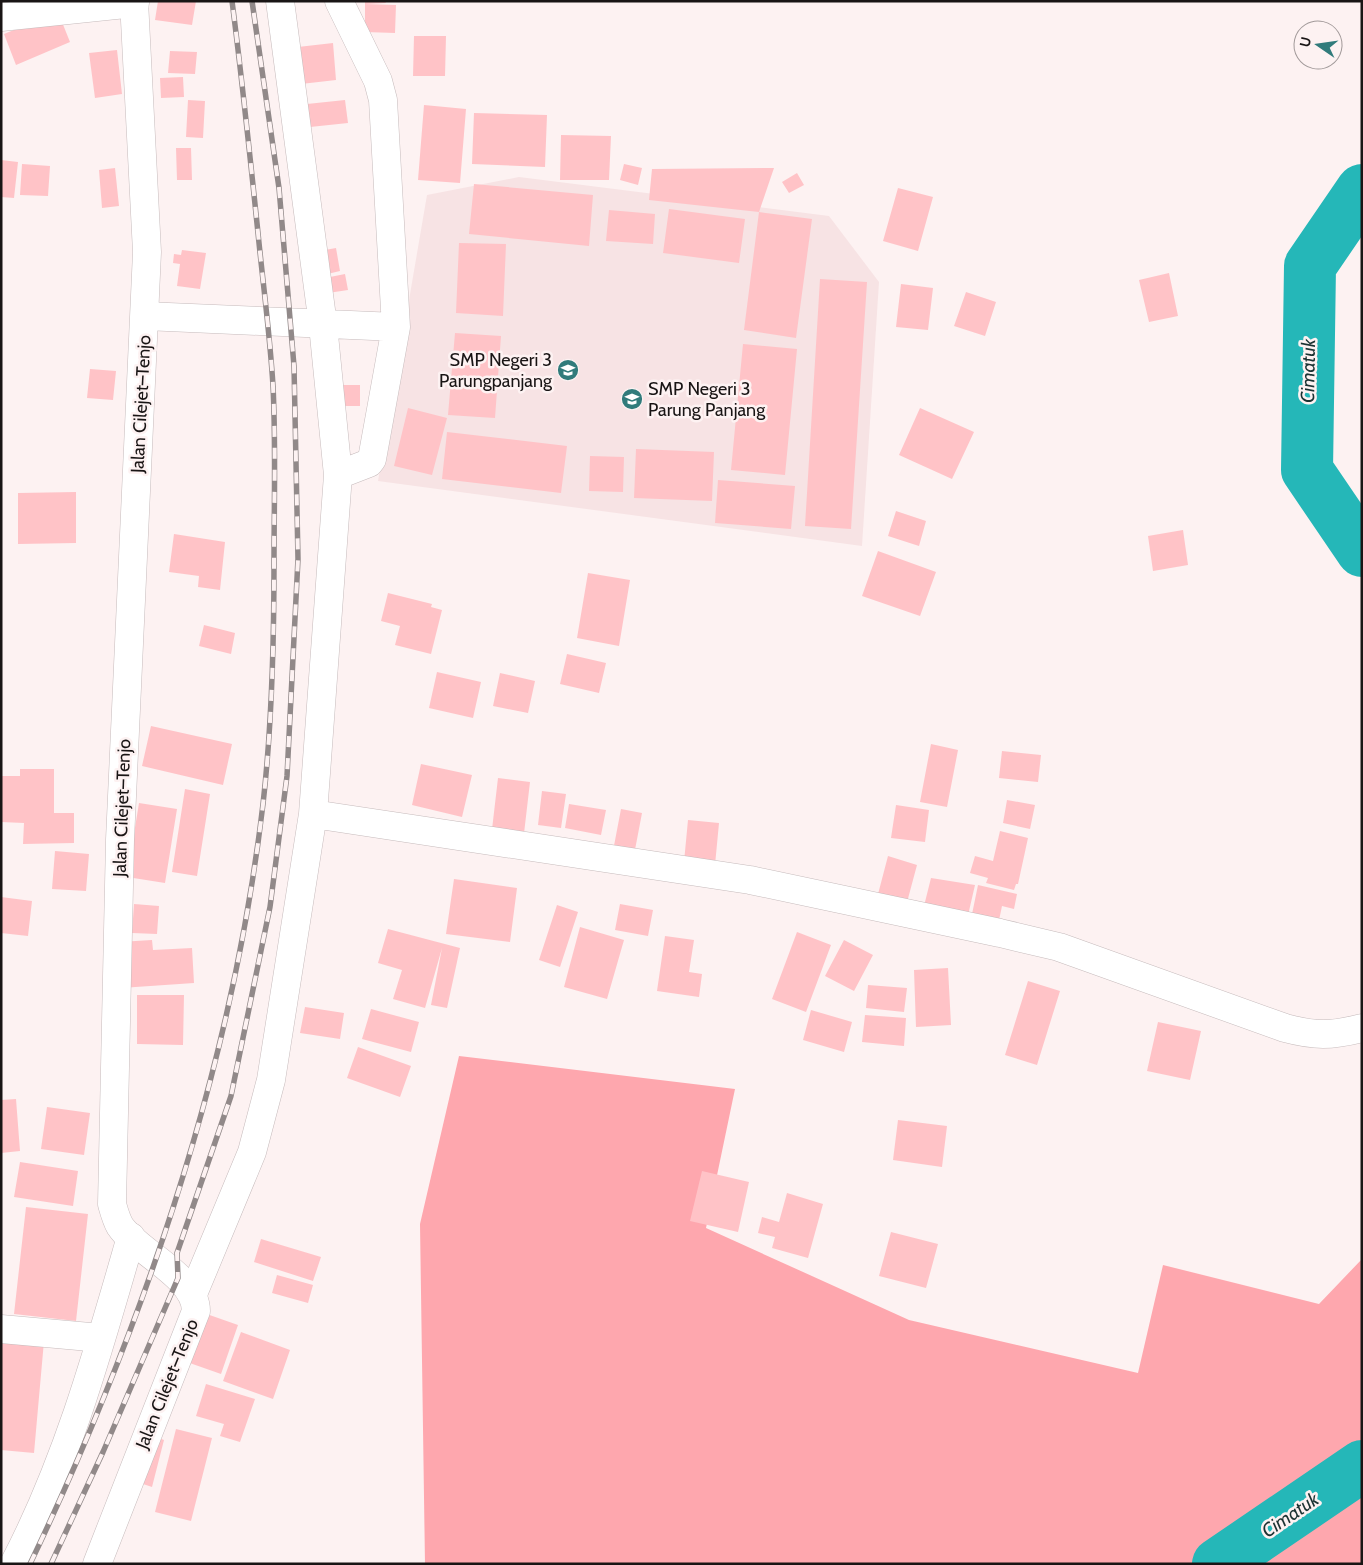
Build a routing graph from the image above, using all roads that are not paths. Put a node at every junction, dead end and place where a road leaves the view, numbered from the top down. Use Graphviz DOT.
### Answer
graph roads {
  1 [pos="280,1"];
  2 [pos="339,1"];
  3 [pos="134,2"];
  4 [pos="1,17"];
  5 [pos="145,316"];
  6 [pos="323,325"];
  7 [pos="396,327"];
  8 [pos="338,475"];
  9 [pos="313,814"];
  10 [pos="1362,1028"];
  11 [pos="131,1237"];
  12 [pos="193,1294"];
  13 [pos="1,1329"];
  14 [pos="101,1338"];
  15 [pos="14,1564"];
  16 [pos="97,1564"];
  1 -- 6 [label="street"];
  2 -- 7 [label="street"];
  3 -- 4 [label="street"];
  3 -- 5 [label="street, Jalan Cilejet–Tenjo"];
  5 -- 6 [label="street"];
  5 -- 11 [label="street, Jalan Cilejet–Tenjo"];
  6 -- 7 [label="street"];
  6 -- 8 [label="street"];
  7 -- 8 [label="street"];
  8 -- 9 [label="street"];
  9 -- 10 [label="street"];
  9 -- 12 [label="street"];
  11 -- 12 [label="street, Jalan Cilejet–Tenjo"];
  11 -- 14 [label="street"];
  12 -- 16 [label="street, Jalan Cilejet–Tenjo"];
  13 -- 14 [label="street"];
  14 -- 15 [label="street"];
}
